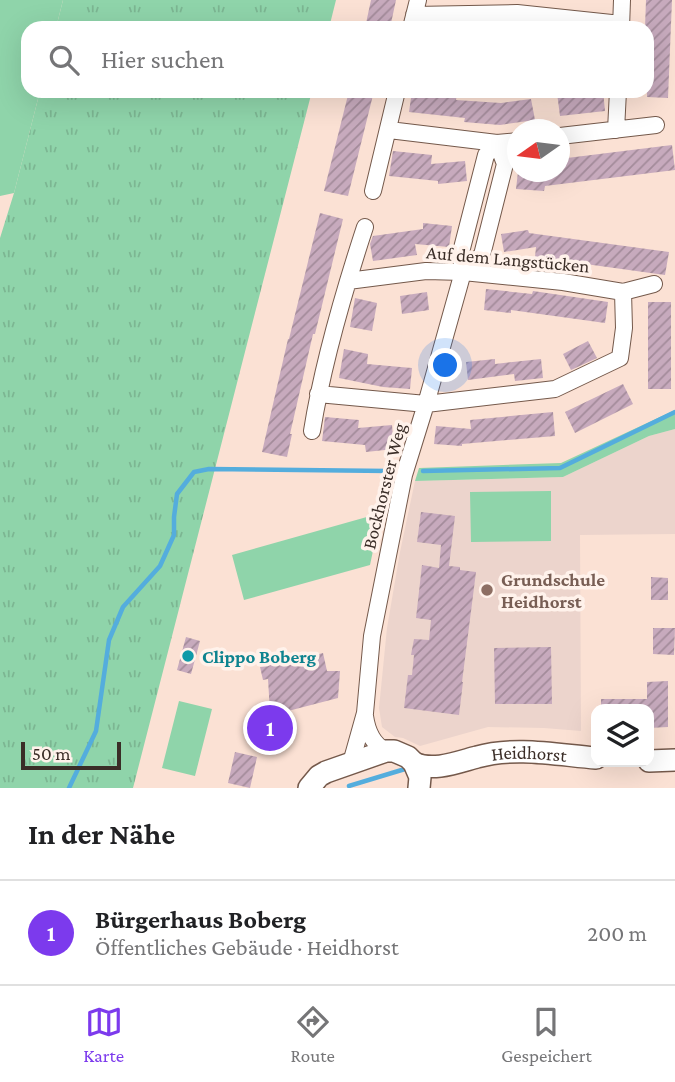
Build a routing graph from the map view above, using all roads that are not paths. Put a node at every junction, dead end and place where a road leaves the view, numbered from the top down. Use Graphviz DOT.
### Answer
graph roads {
  1 [pos="622,0"];
  2 [pos="414,14"];
  3 [pos="581,21"];
  4 [pos="621,21"];
  5 [pos="396,98"];
  6 [pos="618,98"];
  7 [pos="656,125"];
  8 [pos="389,130"];
  9 [pos="616,130"];
  10 [pos="570,135"];
  11 [pos="507,142"];
  12 [pos="497,143"];
  13 [pos="373,191"];
  14 [pos="365,228"];
  15 [pos="463,272"];
  16 [pos="348,281"];
  17 [pos="654,284"];
  18 [pos="623,292"];
  19 [pos="318,394"];
  20 [pos="426,404"];
  21 [pos="312,431"];
  22 [pos="365,713"];
  23 [pos="386,751"];
  24 [pos="591,758"];
  25 [pos="675,760"];
  26 [pos="654,761"];
  27 [pos="414,762"];
  28 [pos="463,762"];
  29 [pos="351,763"];
  30 [pos="309,788"];
  31 [pos="421,788"];
  1 -- 4 [label="street"];
  2 -- 3 [label="street"];
  5 -- 8 [label="street"];
  6 -- 9 [label="street"];
  7 -- 9 [label="street"];
  8 -- 12 [label="street"];
  8 -- 13 [label="street"];
  9 -- 10 [label="street"];
  11 -- 12 [label="street"];
  12 -- 15 [label="street, Bockhorster Weg"];
  14 -- 16 [label="street"];
  15 -- 16 [label="street, Auf dem Langstücken"];
  15 -- 18 [label="street, Auf dem Langstücken"];
  15 -- 20 [label="street, Bockhorster Weg"];
  16 -- 19 [label="street"];
  17 -- 18 [label="street, Auf dem Langstücken"];
  18 -- 20 [label="street"];
  19 -- 20 [label="street"];
  19 -- 21 [label="street"];
  20 -- 22 [label="street, Bockhorster Weg"];
  22 -- 23 [label="street, Bockhorster Weg"];
  22 -- 29 [label="street, Bockhorster Weg"];
  23 -- 27 [label="street, Heidhorst"];
  23 -- 29 [label="street"];
  24 -- 28 [label="street, Heidhorst"];
  25 -- 26 [label="street"];
  27 -- 28 [label="street, Heidhorst"];
  27 -- 31 [label="street, Heidhorst"];
  28 -- 31 [label="street, Heidhorst"];
  29 -- 30 [label="street"];
}
